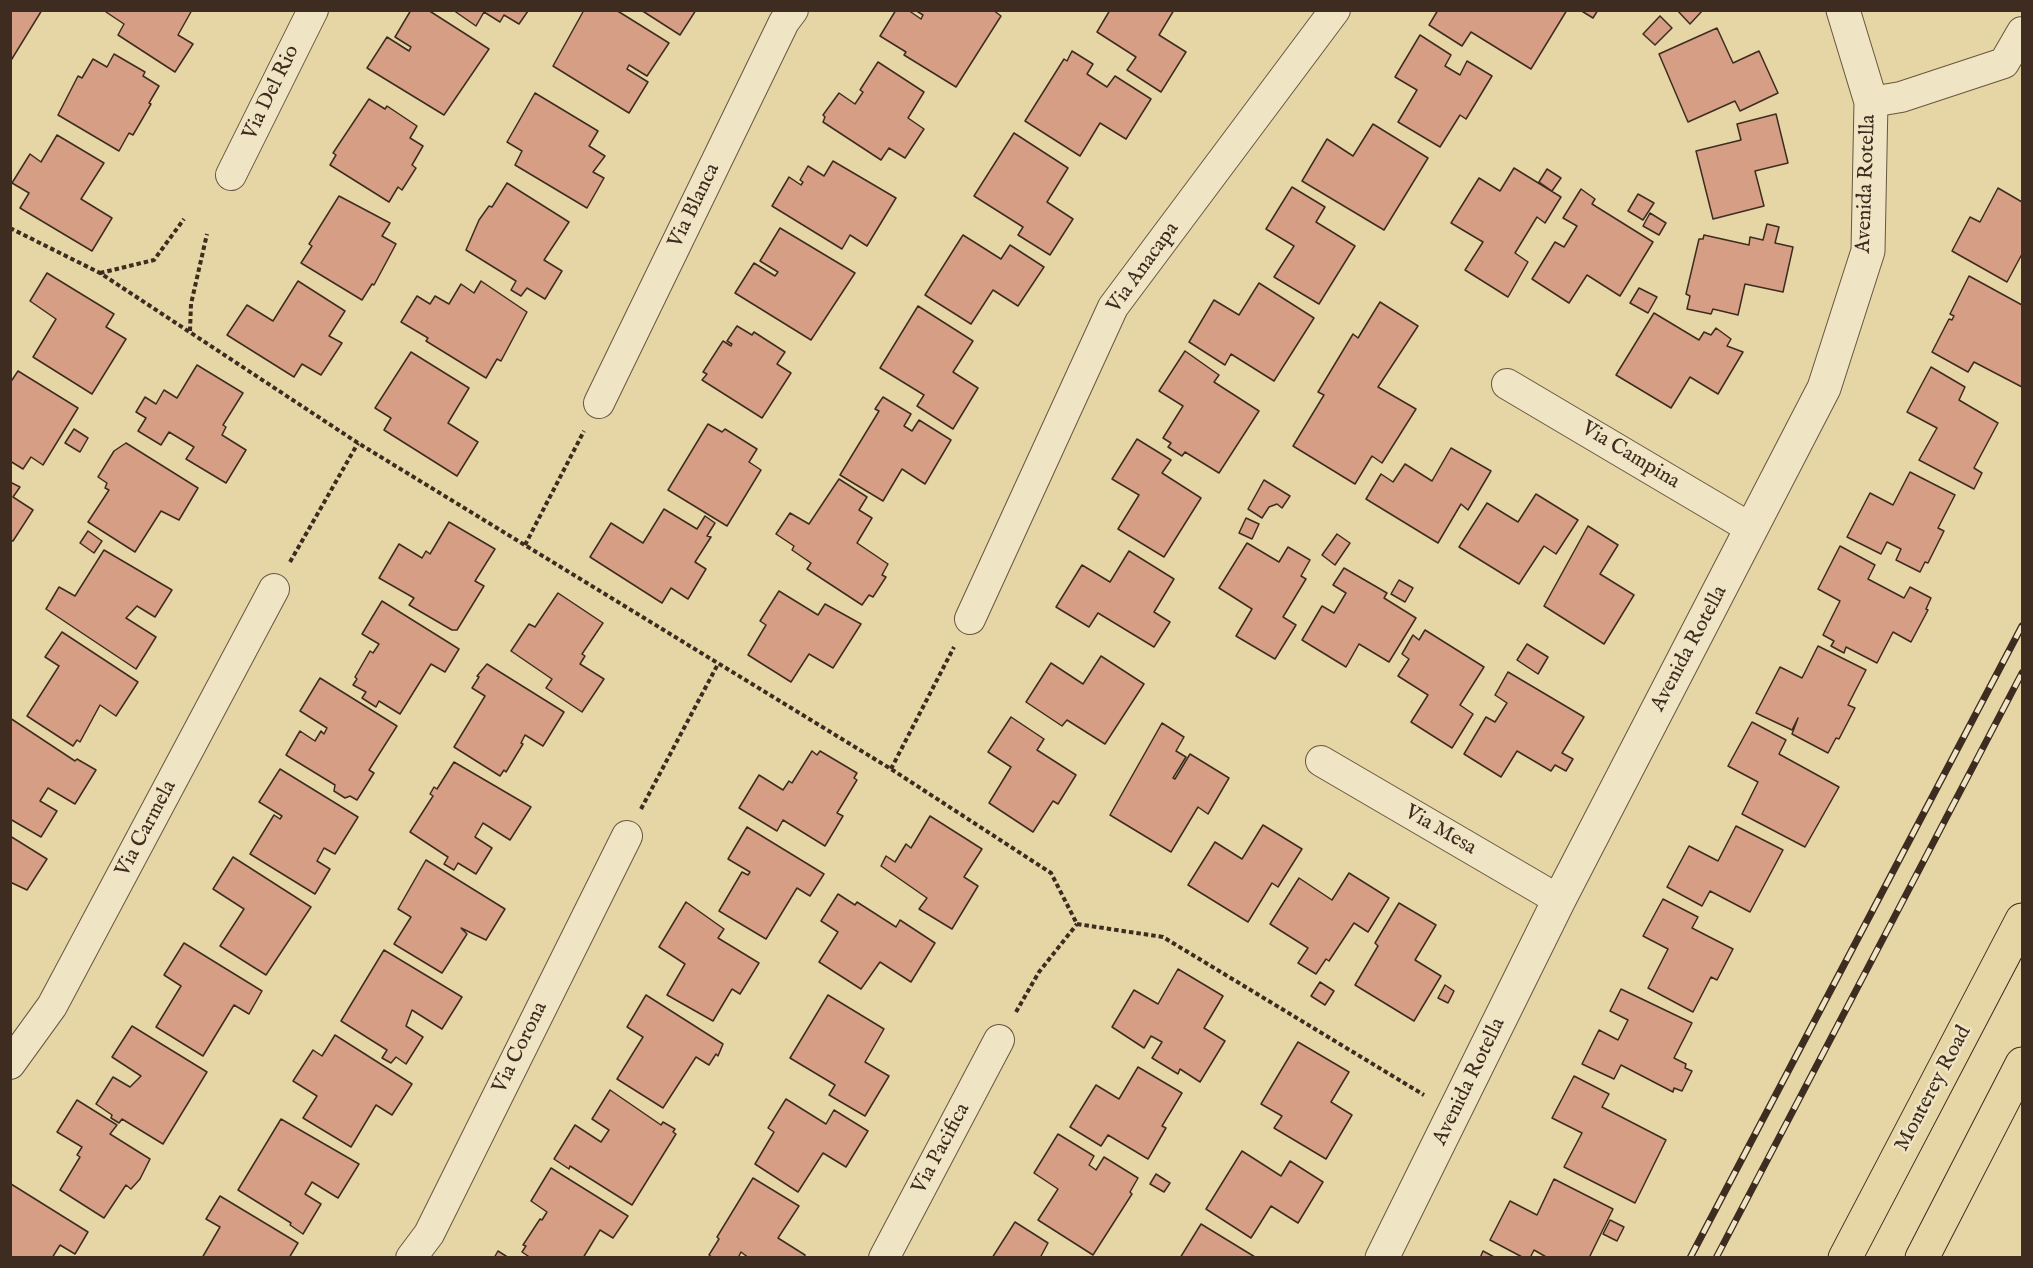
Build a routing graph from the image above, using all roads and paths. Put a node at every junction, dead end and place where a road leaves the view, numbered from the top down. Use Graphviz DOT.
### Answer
graph roads {
  1 [pos="313,10"];
  2 [pos="793,10"];
  3 [pos="1335,10"];
  4 [pos="1843,10"];
  5 [pos="2022,32"];
  6 [pos="1871,102"];
  7 [pos="231,175"];
  8 [pos="184,219"];
  9 [pos="10,228"];
  10 [pos="207,234"];
  11 [pos="100,273"];
  12 [pos="190,332"];
  13 [pos="1507,384"];
  14 [pos="599,403"];
  15 [pos="358,443"];
  16 [pos="1752,529"];
  17 [pos="525,545"];
  18 [pos="274,590"];
  19 [pos="969,619"];
  20 [pos="718,664"];
  21 [pos="1321,761"];
  22 [pos="891,769"];
  23 [pos="627,836"];
  24 [pos="1559,900"];
  25 [pos="2022,920"];
  26 [pos="1077,924"];
  27 [pos="999,1040"];
  28 [pos="10,1064"];
  29 [pos="2022,1064"];
  30 [pos="1455,1115"];
  31 [pos="411,1257"];
  32 [pos="884,1257"];
  33 [pos="1382,1257"];
  34 [pos="1845,1257"];
  35 [pos="1922,1257"];
  1 -- 7 [label="street, Via Del Rio"];
  2 -- 14 [label="street, Via Blanca"];
  3 -- 19 [label="street, Via Anacapa"];
  4 -- 6 [label="street, Avenida Rotella"];
  5 -- 6 [label="street"];
  6 -- 16 [label="street, Avenida Rotella"];
  8 -- 11 [label="path"];
  9 -- 11 [label="path"];
  10 -- 12 [label="path"];
  11 -- 12 [label="path"];
  12 -- 15 [label="path"];
  13 -- 16 [label="street, Via Campina"];
  14 -- 17 [label="path"];
  15 -- 17 [label="path"];
  15 -- 18 [label="path"];
  16 -- 24 [label="street, Avenida Rotella"];
  17 -- 20 [label="path"];
  18 -- 28 [label="street, Via Carmela"];
  19 -- 22 [label="path"];
  20 -- 22 [label="path"];
  20 -- 23 [label="path"];
  21 -- 24 [label="street, Via Mesa"];
  22 -- 26 [label="path"];
  23 -- 31 [label="street, Via Corona"];
  24 -- 30 [label="street, Avenida Rotella"];
  25 -- 34 [label="main road, Monterey Road"];
  26 -- 27 [label="path"];
  26 -- 30 [label="path"];
  27 -- 32 [label="street, Via Pacifica"];
  29 -- 35 [label="main road"];
  30 -- 33 [label="street, Avenida Rotella"];
}
